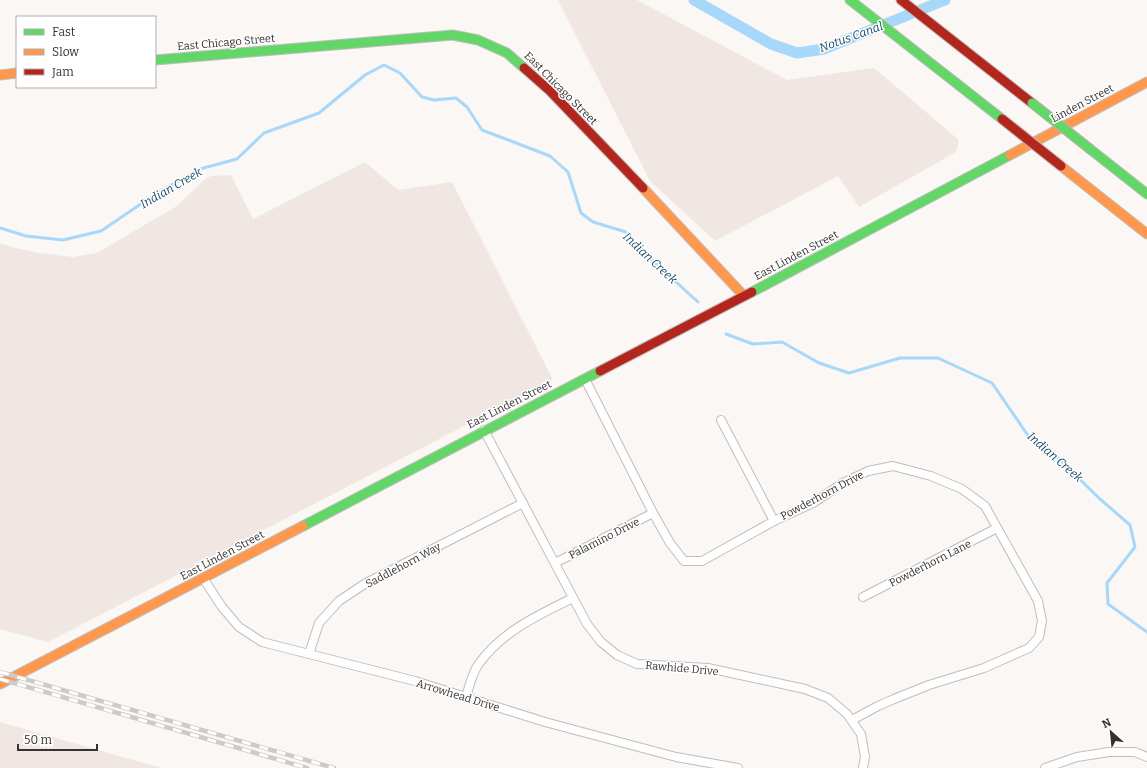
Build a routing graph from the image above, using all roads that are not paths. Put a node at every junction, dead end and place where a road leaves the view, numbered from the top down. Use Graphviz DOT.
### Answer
graph roads {
  1 [pos="850,0"];
  2 [pos="904,3"];
  3 [pos="156,60"];
  4 [pos="16,73"];
  5 [pos="0,75"];
  6 [pos="1147,82"];
  7 [pos="1028,145"];
  8 [pos="1147,194"];
  9 [pos="1147,234"];
  10 [pos="744,296"];
  11 [pos="584,378"];
  12 [pos="721,420"];
  13 [pos="484,430"];
  14 [pos="523,503"];
  15 [pos="653,513"];
  16 [pos="774,521"];
  17 [pos="997,528"];
  18 [pos="555,563"];
  19 [pos="203,578"];
  20 [pos="864,597"];
  21 [pos="574,598"];
  22 [pos="309,654"];
  23 [pos="0,684"];
  24 [pos="466,697"];
  25 [pos="852,720"];
  26 [pos="1147,757"];
  27 [pos="738,768"];
  28 [pos="864,768"];
  29 [pos="1045,768"];
  1 -- 9 [label="main road, bridge"];
  2 -- 8 [label="main road, bridge"];
  3 -- 10 [label="main road, East Chicago Street"];
  4 -- 5 [label="main road"];
  6 -- 7 [label="main road, Linden Street"];
  7 -- 10 [label="main road, East Linden Street"];
  10 -- 11 [label="main road, East Linden Street"];
  11 -- 13 [label="main road, East Linden Street"];
  11 -- 15 [label="street, Powderhorn Drive"];
  12 -- 16 [label="street"];
  13 -- 14 [label="street, Rawhide Drive"];
  13 -- 19 [label="main road, East Linden Street"];
  14 -- 18 [label="street, Rawhide Drive"];
  14 -- 22 [label="street, Saddlehorn Way"];
  15 -- 16 [label="street, Powderhorn Drive"];
  15 -- 18 [label="street, Palamino Drive"];
  16 -- 17 [label="street, Powderhorn Drive"];
  17 -- 20 [label="street, Powderhorn Lane"];
  17 -- 25 [label="street, Powderhorn Drive"];
  18 -- 21 [label="street, Rawhide Drive"];
  19 -- 22 [label="street, Arrowhead Drive"];
  19 -- 23 [label="main road, East Linden Street"];
  21 -- 24 [label="street"];
  21 -- 25 [label="street, Rawhide Drive"];
  22 -- 24 [label="street, Arrowhead Drive"];
  24 -- 27 [label="street, Arrowhead Drive"];
  25 -- 28 [label="street, Rawhide Drive"];
  26 -- 29 [label="street"];
}
